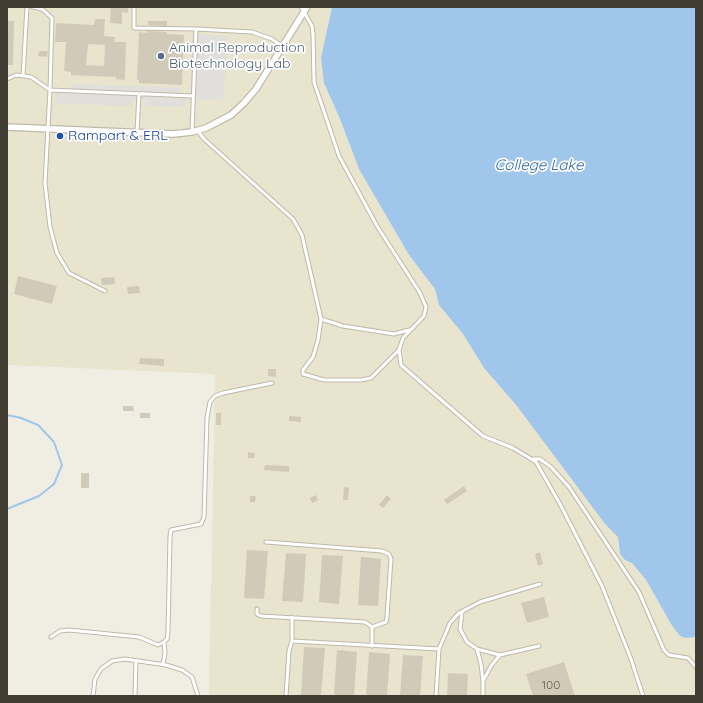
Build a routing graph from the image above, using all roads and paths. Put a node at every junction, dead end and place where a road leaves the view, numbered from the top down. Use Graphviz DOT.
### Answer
graph roads {
  1 [pos="27,7"];
  2 [pos="33,7"];
  3 [pos="134,7"];
  4 [pos="301,7"];
  5 [pos="308,7"];
  6 [pos="304,13"];
  7 [pos="196,30"];
  8 [pos="283,47"];
  9 [pos="23,76"];
  10 [pos="8,78"];
  11 [pos="50,90"];
  12 [pos="139,94"];
  13 [pos="193,96"];
  14 [pos="7,127"];
  15 [pos="48,128"];
  16 [pos="137,132"];
  17 [pos="195,132"];
  18 [pos="105,291"];
  19 [pos="321,319"];
  20 [pos="409,330"];
  21 [pos="399,350"];
  22 [pos="272,383"];
  23 [pos="532,459"];
  24 [pos="266,542"];
  25 [pos="540,584"];
  26 [pos="257,609"];
  27 [pos="462,612"];
  28 [pos="292,617"];
  29 [pos="372,627"];
  30 [pos="51,636"];
  31 [pos="164,642"];
  32 [pos="292,642"];
  33 [pos="372,646"];
  34 [pos="539,646"];
  35 [pos="439,649"];
  36 [pos="476,649"];
  37 [pos="500,655"];
  38 [pos="136,660"];
  39 [pos="163,664"];
  40 [pos="696,667"];
  41 [pos="483,680"];
  42 [pos="93,696"];
  43 [pos="135,696"];
  44 [pos="198,696"];
  45 [pos="286,696"];
  46 [pos="436,696"];
  47 [pos="484,696"];
  48 [pos="643,696"];
  1 -- 9 [label="lane"];
  2 -- 11 [label="lane"];
  3 -- 7 [label="lane"];
  4 -- 6 [label="lane"];
  5 -- 6 [label="street"];
  6 -- 8 [label="street"];
  6 -- 20 [label="lane"];
  7 -- 8 [label="lane"];
  7 -- 13 [label="lane"];
  8 -- 17 [label="street"];
  9 -- 10 [label="lane"];
  9 -- 11 [label="lane"];
  11 -- 12 [label="lane"];
  11 -- 15 [label="lane"];
  12 -- 13 [label="lane"];
  12 -- 16 [label="lane"];
  13 -- 17 [label="lane"];
  14 -- 15 [label="street"];
  15 -- 16 [label="street"];
  15 -- 18 [label="lane"];
  16 -- 17 [label="street"];
  17 -- 19 [label="lane"];
  19 -- 20 [label="lane"];
  19 -- 21 [label="lane"];
  20 -- 21 [label="lane"];
  21 -- 23 [label="lane"];
  22 -- 31 [label="lane"];
  23 -- 40 [label="lane"];
  23 -- 48 [label="lane"];
  24 -- 29 [label="lane"];
  25 -- 27 [label="lane"];
  26 -- 28 [label="lane"];
  27 -- 35 [label="lane"];
  27 -- 36 [label="lane"];
  28 -- 29 [label="lane"];
  28 -- 32 [label="lane"];
  29 -- 33 [label="lane"];
  30 -- 31 [label="lane"];
  31 -- 39 [label="lane"];
  32 -- 33 [label="lane"];
  32 -- 45 [label="lane"];
  33 -- 35 [label="lane"];
  34 -- 37 [label="lane"];
  35 -- 46 [label="lane"];
  36 -- 37 [label="lane"];
  36 -- 41 [label="lane"];
  37 -- 41 [label="lane"];
  38 -- 39 [label="lane"];
  38 -- 42 [label="lane"];
  38 -- 43 [label="lane"];
  39 -- 44 [label="lane"];
  41 -- 47 [label="lane"];
}
